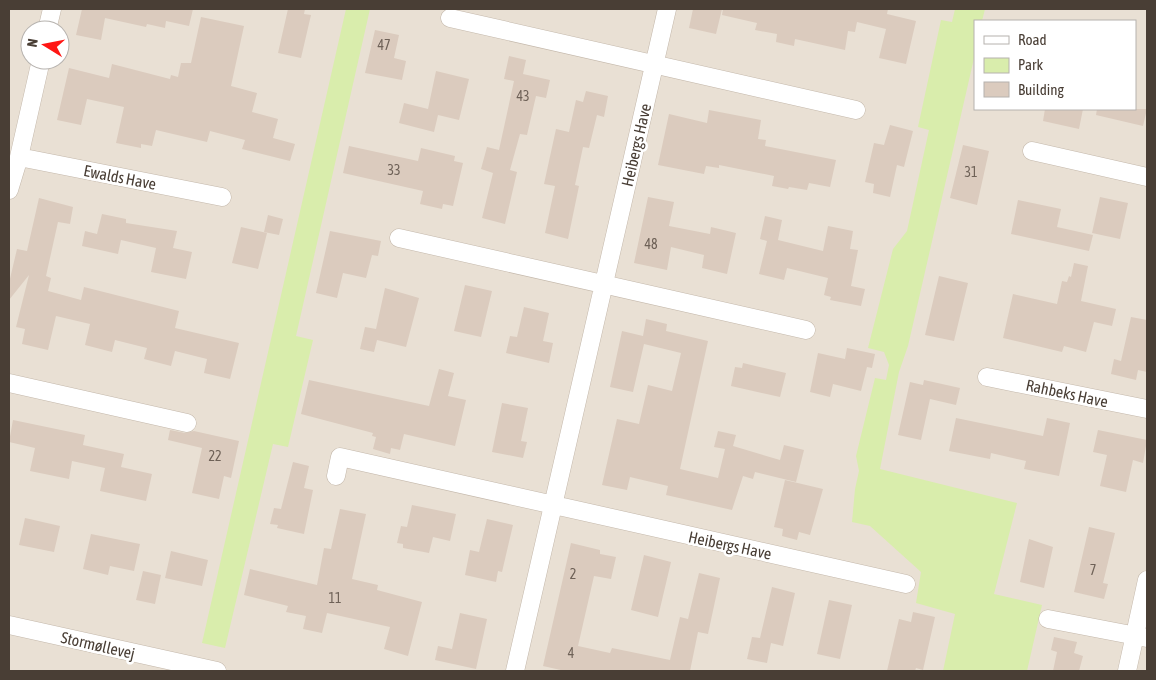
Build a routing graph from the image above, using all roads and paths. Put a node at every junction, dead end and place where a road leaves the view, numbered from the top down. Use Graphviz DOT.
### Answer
graph roads {
  1 [pos="667,9"];
  2 [pos="450,18"];
  3 [pos="655,64"];
  4 [pos="39,70"];
  5 [pos="856,110"];
  6 [pos="1032,151"];
  7 [pos="19,158"];
  8 [pos="1147,176"];
  9 [pos="9,190"];
  10 [pos="222,197"];
  11 [pos="399,238"];
  12 [pos="604,284"];
  13 [pos="806,330"];
  14 [pos="987,376"];
  15 [pos="9,383"];
  16 [pos="1147,409"];
  17 [pos="187,423"];
  18 [pos="336,476"];
  19 [pos="554,505"];
  20 [pos="1147,580"];
  21 [pos="906,584"];
  22 [pos="1048,619"];
  23 [pos="9,625"];
  24 [pos="1141,637"];
  25 [pos="217,671"];
  26 [pos="516,671"];
  27 [pos="1126,671"];
  1 -- 3 [label="street, Heibergs Have"];
  2 -- 3 [label="street"];
  3 -- 5 [label="street"];
  3 -- 12 [label="street, Heibergs Have"];
  4 -- 7 [label="street"];
  6 -- 8 [label="street"];
  7 -- 9 [label="street"];
  7 -- 10 [label="street, Ewalds Have"];
  11 -- 12 [label="street"];
  12 -- 13 [label="street"];
  12 -- 19 [label="street, Heibergs Have"];
  14 -- 16 [label="street, Rahbeks Have"];
  15 -- 17 [label="street"];
  18 -- 19 [label="street, Heibergs Have"];
  19 -- 21 [label="street, Heibergs Have"];
  19 -- 26 [label="street, Heibergs Have"];
  20 -- 24 [label="street"];
  22 -- 24 [label="street"];
  23 -- 25 [label="street, Stormøllevej"];
  24 -- 27 [label="street"];
}
